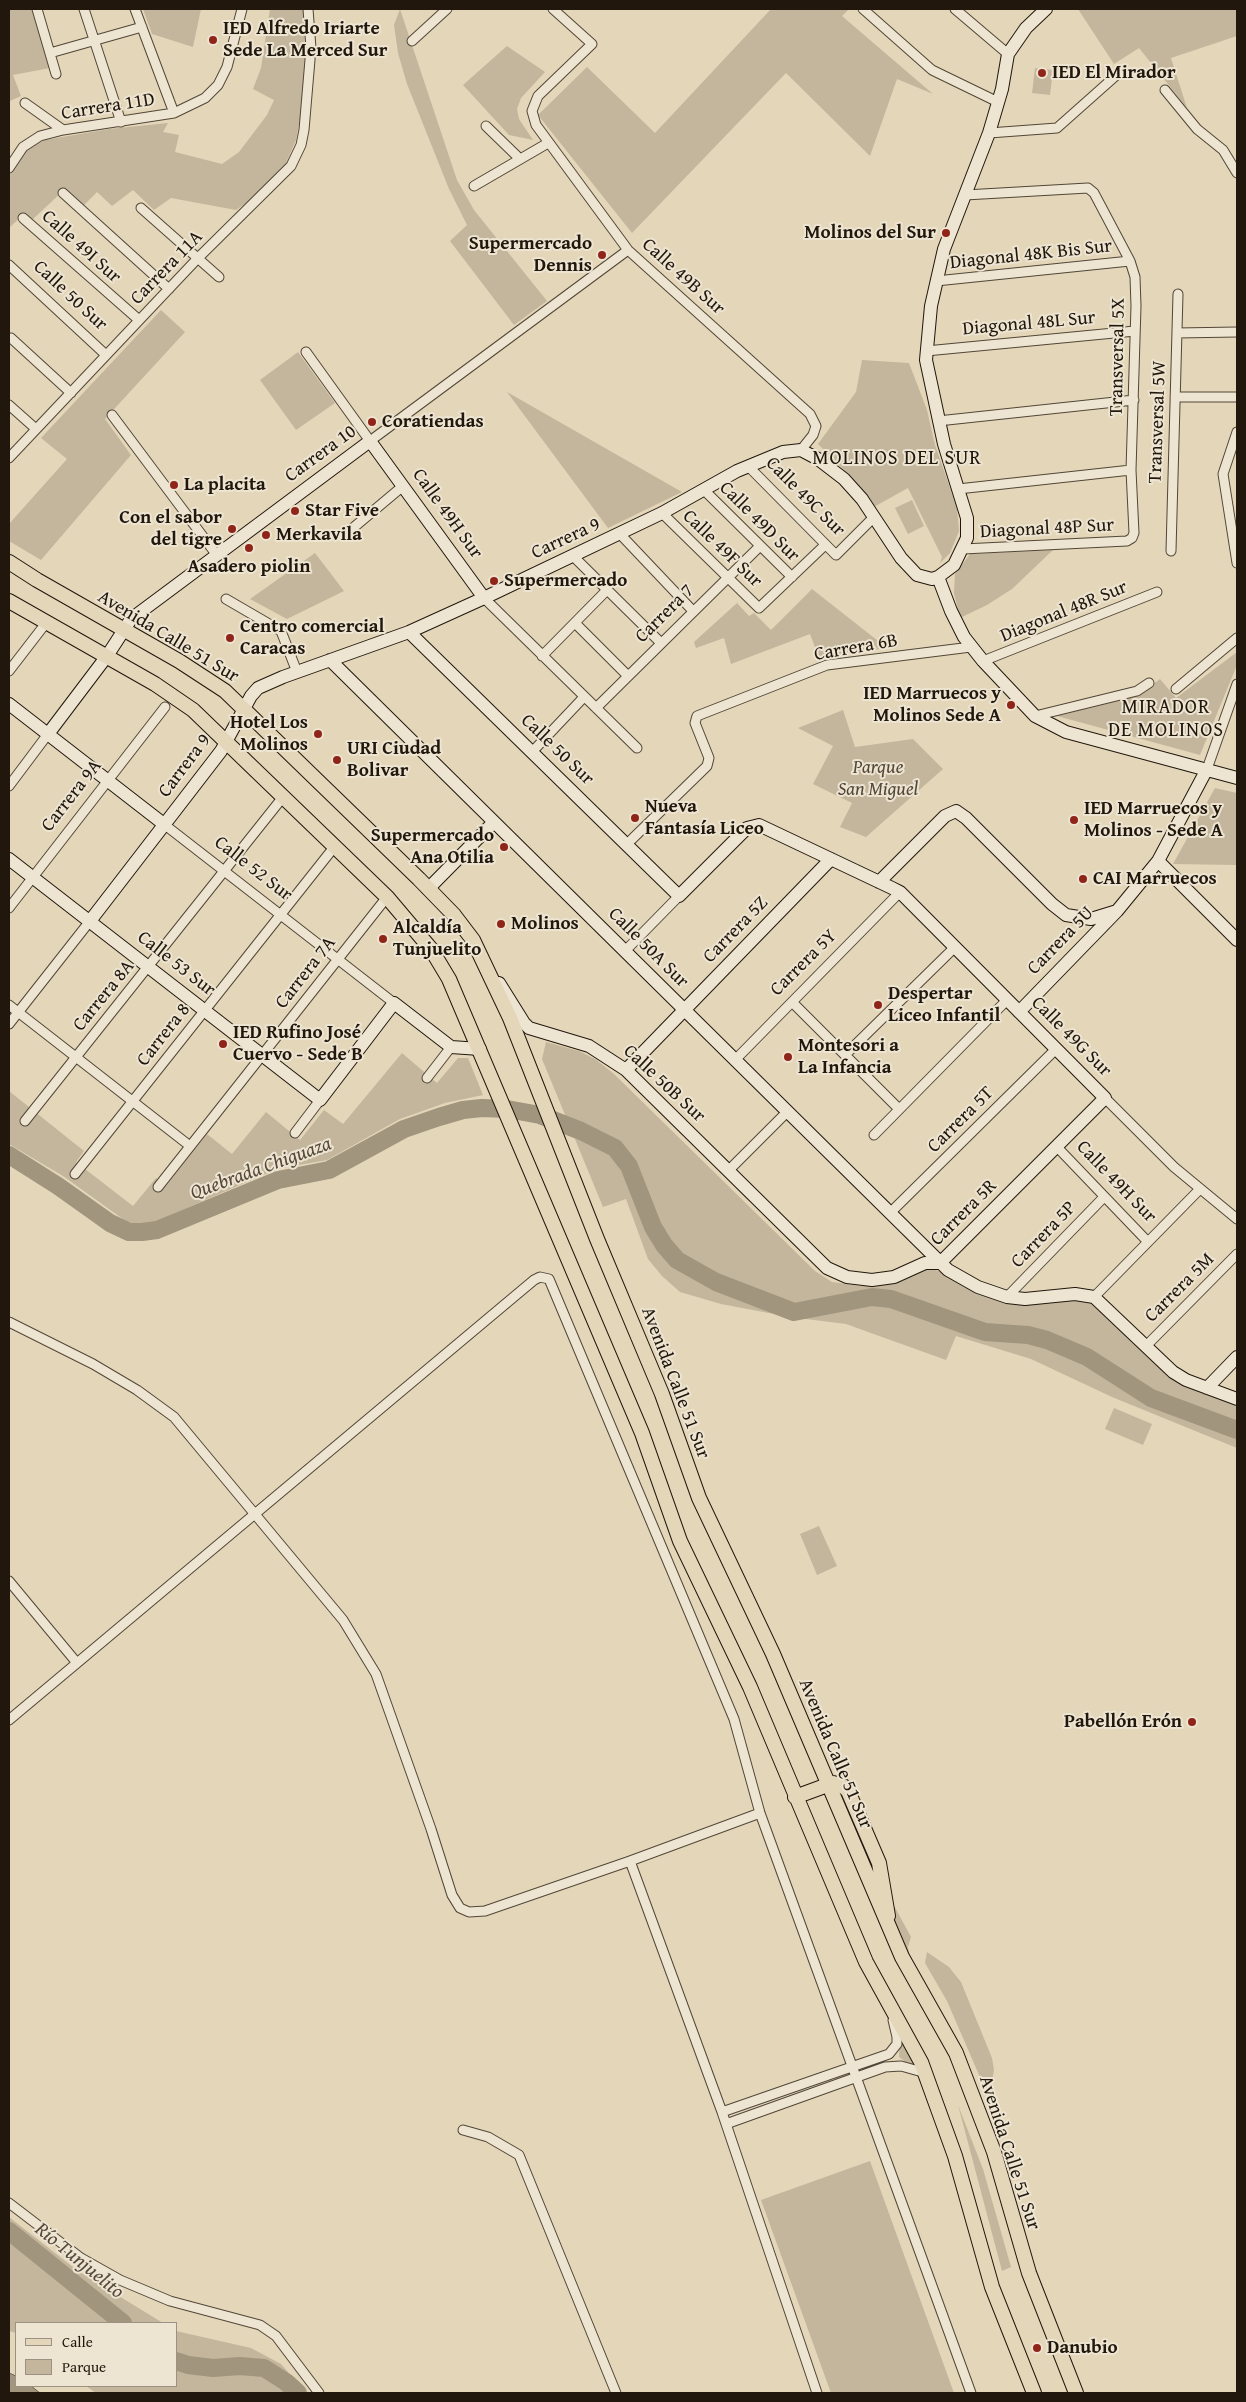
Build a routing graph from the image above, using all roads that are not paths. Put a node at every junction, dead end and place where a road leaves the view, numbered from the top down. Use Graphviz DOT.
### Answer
graph roads {
  1 [pos="37,9"];
  2 [pos="84,9"];
  3 [pos="135,9"];
  4 [pos="242,9"];
  5 [pos="308,9"];
  6 [pos="445,9"];
  7 [pos="553,9"];
  8 [pos="863,9"];
  9 [pos="956,9"];
  10 [pos="1046,9"];
  11 [pos="142,27"];
  12 [pos="94,41"];
  13 [pos="412,41"];
  14 [pos="50,53"];
  15 [pos="1008,54"];
  16 [pos="1120,72"];
  17 [pos="56,74"];
  18 [pos="1165,90"];
  19 [pos="998,102"];
  20 [pos="25,103"];
  21 [pos="174,113"];
  22 [pos="121,122"];
  23 [pos="486,126"];
  24 [pos="63,130"];
  25 [pos="989,133"];
  26 [pos="548,142"];
  27 [pos="520,159"];
  28 [pos="9,168"];
  29 [pos="1237,173"];
  30 [pos="474,186"];
  31 [pos="64,193"];
  32 [pos="965,195"];
  33 [pos="141,208"];
  34 [pos="23,218"];
  35 [pos="628,250"];
  36 [pos="198,258"];
  37 [pos="1130,261"];
  38 [pos="9,265"];
  39 [pos="219,277"];
  40 [pos="936,281"];
  41 [pos="169,289"];
  42 [pos="1178,294"];
  43 [pos="139,320"];
  44 [pos="1135,331"];
  45 [pos="1237,332"];
  46 [pos="1177,333"];
  47 [pos="12,338"];
  48 [pos="926,350"];
  49 [pos="306,352"];
  50 [pos="106,355"];
  51 [pos="71,393"];
  52 [pos="1175,398"];
  53 [pos="1237,398"];
  54 [pos="1134,400"];
  55 [pos="9,405"];
  56 [pos="112,415"];
  57 [pos="938,421"];
  58 [pos="36,429"];
  59 [pos="1237,432"];
  60 [pos="370,441"];
  61 [pos="802,450"];
  62 [pos="9,458"];
  63 [pos="748,466"];
  64 [pos="1131,470"];
  65 [pos="403,486"];
  66 [pos="958,489"];
  67 [pos="704,490"];
  68 [pos="662,513"];
  69 [pos="874,517"];
  70 [pos="347,533"];
  71 [pos="620,534"];
  72 [pos="1132,538"];
  73 [pos="825,545"];
  74 [pos="760,546"];
  75 [pos="1236,546"];
  76 [pos="964,549"];
  77 [pos="1170,551"];
  78 [pos="216,554"];
  79 [pos="574,556"];
  80 [pos="9,562"];
  81 [pos="1237,563"];
  82 [pos="792,577"];
  83 [pos="938,577"];
  84 [pos="728,578"];
  85 [pos="608,590"];
  86 [pos="1157,592"];
  87 [pos="226,598"];
  88 [pos="484,598"];
  89 [pos="9,601"];
  90 [pos="693,612"];
  91 [pos="46,622"];
  92 [pos="575,623"];
  93 [pos="123,629"];
  94 [pos="409,632"];
  95 [pos="1237,638"];
  96 [pos="661,643"];
  97 [pos="971,647"];
  98 [pos="108,656"];
  99 [pos="542,656"];
  100 [pos="330,660"];
  101 [pos="983,661"];
  102 [pos="9,671"];
  103 [pos="297,672"];
  104 [pos="628,676"];
  105 [pos="1149,683"];
  106 [pos="1237,684"];
  107 [pos="1176,690"];
  108 [pos="584,697"];
  109 [pos="9,704"];
  110 [pos="165,707"];
  111 [pos="596,708"];
  112 [pos="244,709"];
  113 [pos="1035,716"];
  114 [pos="48,734"];
  115 [pos="227,742"];
  116 [pos="637,748"];
  117 [pos="532,752"];
  118 [pos="1207,769"];
  119 [pos="1237,778"];
  120 [pos="108,781"];
  121 [pos="9,786"];
  122 [pos="283,797"];
  123 [pos="494,822"];
  124 [pos="165,825"];
  125 [pos="627,844"];
  126 [pos="335,846"];
  127 [pos="9,859"];
  128 [pos="831,859"];
  129 [pos="1158,861"];
  130 [pos="225,871"];
  131 [pos="33,877"];
  132 [pos="879,882"];
  133 [pos="428,888"];
  134 [pos="900,892"];
  135 [pos="680,896"];
  136 [pos="387,897"];
  137 [pos="9,908"];
  138 [pos="1116,911"];
  139 [pos="281,914"];
  140 [pos="90,921"];
  141 [pos="1237,940"];
  142 [pos="955,947"];
  143 [pos="479,951"];
  144 [pos="625,951"];
  145 [pos="338,959"];
  146 [pos="148,966"];
  147 [pos="1007,1000"];
  148 [pos="792,1002"];
  149 [pos="394,1003"];
  150 [pos="9,1005"];
  151 [pos="204,1010"];
  152 [pos="684,1010"];
  153 [pos="18,1012"];
  154 [pos="1019,1012"];
  155 [pos="9,1024"];
  156 [pos="451,1047"];
  157 [pos="480,1049"];
  158 [pos="1056,1049"];
  159 [pos="262,1055"];
  160 [pos="845,1055"];
  161 [pos="76,1057"];
  162 [pos="734,1060"];
  163 [pos="626,1070"];
  164 [pos="427,1078"];
  165 [pos="1105,1098"];
  166 [pos="320,1100"];
  167 [pos="132,1101"];
  168 [pos="899,1109"];
  169 [pos="787,1112"];
  170 [pos="26,1121"];
  171 [pos="295,1133"];
  172 [pos="874,1135"];
  173 [pos="190,1146"];
  174 [pos="1057,1147"];
  175 [pos="728,1171"];
  176 [pos="75,1174"];
  177 [pos="158,1187"];
  178 [pos="1199,1190"];
  179 [pos="1104,1197"];
  180 [pos="890,1213"];
  181 [pos="1237,1219"];
  182 [pos="1148,1242"];
  183 [pos="1237,1254"];
  184 [pos="820,1262"];
  185 [pos="940,1263"];
  186 [pos="1007,1297"];
  187 [pos="1094,1297"];
  188 [pos="9,1322"];
  189 [pos="1146,1346"];
  190 [pos="1237,1357"];
  191 [pos="1207,1388"];
  192 [pos="1237,1399"];
  193 [pos="255,1515"];
  194 [pos="9,1581"];
  195 [pos="77,1663"];
  196 [pos="9,1720"];
  197 [pos="828,1784"];
  198 [pos="795,1797"];
  199 [pos="760,1813"];
  200 [pos="630,1861"];
  201 [pos="885,1993"];
  202 [pos="853,2066"];
  203 [pos="926,2073"];
  204 [pos="857,2077"];
  205 [pos="722,2112"];
  206 [pos="726,2124"];
  207 [pos="463,2130"];
  208 [pos="9,2203"];
  209 [pos="319,2393"];
  210 [pos="616,2393"];
  211 [pos="817,2393"];
  212 [pos="971,2393"];
  213 [pos="1034,2393"];
  214 [pos="1076,2393"];
  1 -- 14 [label="street"];
  2 -- 12 [label="street"];
  3 -- 11 [label="street"];
  4 -- 21 [label="street, Carrera 11D"];
  5 -- 36 [label="street, Carrera 11A"];
  6 -- 13 [label="street"];
  7 -- 26 [label="street, Calle 49B Sur"];
  8 -- 19 [label="street"];
  9 -- 15 [label="street"];
  10 -- 15 [label="street"];
  11 -- 12 [label="street"];
  11 -- 21 [label="street"];
  12 -- 14 [label="street"];
  12 -- 22 [label="street"];
  14 -- 17 [label="street"];
  15 -- 19 [label="street"];
  16 -- 25 [label="street"];
  18 -- 29 [label="street"];
  19 -- 25 [label="street"];
  20 -- 24 [label="street"];
  21 -- 22 [label="street, Carrera 11D"];
  22 -- 24 [label="street, Carrera 11D"];
  23 -- 27 [label="street"];
  24 -- 28 [label="street, Carrera 11D"];
  25 -- 32 [label="street"];
  26 -- 27 [label="street"];
  26 -- 35 [label="street, Calle 49B Sur"];
  27 -- 30 [label="street"];
  31 -- 41 [label="street"];
  32 -- 37 [label="street, Transversal 5X"];
  32 -- 40 [label="street"];
  33 -- 36 [label="street"];
  34 -- 43 [label="street, Calle 49I Sur"];
  35 -- 60 [label="street, Carrera 10"];
  35 -- 61 [label="street, Calle 49B Sur"];
  36 -- 39 [label="street"];
  36 -- 41 [label="street, Carrera 11A"];
  37 -- 40 [label="street, Diagonal 48K Bis Sur"];
  37 -- 44 [label="street, Transversal 5X"];
  38 -- 50 [label="street, Calle 50 Sur"];
  40 -- 48 [label="street"];
  41 -- 43 [label="street, Carrera 11A"];
  42 -- 46 [label="street, Transversal 5W"];
  43 -- 50 [label="street, Carrera 11A"];
  44 -- 48 [label="street, Diagonal 48L Sur"];
  44 -- 54 [label="street, Transversal 5X"];
  45 -- 46 [label="street"];
  46 -- 52 [label="street, Transversal 5W"];
  47 -- 51 [label="street"];
  48 -- 57 [label="street"];
  49 -- 60 [label="street, Calle 49H Sur"];
  50 -- 51 [label="street, Carrera 11A"];
  51 -- 58 [label="street, Carrera 11A"];
  52 -- 53 [label="street"];
  52 -- 77 [label="street, Transversal 5W"];
  54 -- 57 [label="street"];
  54 -- 64 [label="street, Transversal 5X"];
  55 -- 58 [label="street"];
  56 -- 78 [label="street"];
  57 -- 66 [label="street"];
  58 -- 62 [label="street, Carrera 11A"];
  59 -- 75 [label="street"];
  60 -- 65 [label="street, Calle 49H Sur"];
  60 -- 78 [label="street, Carrera 10"];
  61 -- 63 [label="street, Carrera 9"];
  61 -- 69 [label="street"];
  63 -- 67 [label="street, Carrera 9"];
  63 -- 73 [label="street, Calle 49C Sur"];
  64 -- 66 [label="street"];
  64 -- 72 [label="street, Transversal 5X"];
  65 -- 70 [label="street"];
  65 -- 88 [label="street, Calle 49H Sur"];
  66 -- 76 [label="street"];
  67 -- 68 [label="street, Carrera 9"];
  67 -- 74 [label="street, Calle 49D Sur"];
  68 -- 71 [label="street, Carrera 9"];
  68 -- 84 [label="street, Calle 49F Sur"];
  69 -- 73 [label="street, Calle 49C Sur"];
  69 -- 83 [label="street"];
  71 -- 79 [label="street, Carrera 9"];
  71 -- 90 [label="street"];
  72 -- 76 [label="street, Diagonal 48P Sur"];
  73 -- 82 [label="street"];
  74 -- 82 [label="street, Calle 49D Sur"];
  74 -- 84 [label="street, Carrera 7"];
  75 -- 81 [label="street"];
  76 -- 83 [label="street"];
  78 -- 93 [label="street, Carrera 10"];
  79 -- 85 [label="street"];
  79 -- 88 [label="street, Carrera 9"];
  80 -- 93 [label="main road, Avenida Calle 51 Sur"];
  82 -- 84 [label="street, Calle 49F Sur"];
  83 -- 97 [label="street"];
  84 -- 90 [label="street, Carrera 7"];
  85 -- 92 [label="street"];
  85 -- 96 [label="street"];
  86 -- 101 [label="street, Diagonal 48R Sur"];
  87 -- 103 [label="street"];
  88 -- 94 [label="street, Carrera 9"];
  88 -- 99 [label="street, Calle 49H Sur"];
  89 -- 91 [label="main road"];
  90 -- 96 [label="street, Carrera 7"];
  91 -- 98 [label="main road"];
  91 -- 102 [label="street"];
  92 -- 99 [label="street"];
  92 -- 104 [label="street"];
  93 -- 98 [label="street, Carrera 10"];
  93 -- 112 [label="main road, Avenida Calle 51 Sur"];
  94 -- 100 [label="street, Carrera 9"];
  94 -- 117 [label="street, Calle 50 Sur"];
  95 -- 107 [label="street"];
  96 -- 104 [label="street, Carrera 7"];
  97 -- 101 [label="street"];
  97 -- 125 [label="street, Carrera 6B"];
  98 -- 114 [label="street, Carrera 10"];
  98 -- 115 [label="main road"];
  99 -- 108 [label="street, Calle 49H Sur"];
  100 -- 103 [label="street, Carrera 9"];
  100 -- 123 [label="street, Calle 50A Sur"];
  101 -- 113 [label="street"];
  103 -- 112 [label="street, Carrera 9"];
  104 -- 111 [label="street, Carrera 7"];
  105 -- 113 [label="street"];
  106 -- 118 [label="street"];
  108 -- 111 [label="street, Calle 49H Sur"];
  108 -- 117 [label="street"];
  109 -- 114 [label="street, Calle 52 Sur"];
  110 -- 120 [label="street, Carrera 9A"];
  111 -- 116 [label="street, Calle 49H Sur"];
  112 -- 115 [label="street, Carrera 9"];
  112 -- 133 [label="main road, Avenida Calle 51 Sur"];
  113 -- 118 [label="street"];
  114 -- 120 [label="street, Calle 52 Sur"];
  114 -- 121 [label="street, Carrera 10"];
  115 -- 122 [label="main road"];
  115 -- 124 [label="street, Carrera 9"];
  117 -- 125 [label="street, Calle 50 Sur"];
  118 -- 119 [label="street"];
  118 -- 129 [label="street, Carrera 5U"];
  120 -- 124 [label="street, Calle 52 Sur"];
  120 -- 131 [label="street, Carrera 9A"];
  122 -- 126 [label="main road"];
  122 -- 130 [label="street, Carrera 8A"];
  123 -- 133 [label="street"];
  123 -- 144 [label="street, Calle 50A Sur"];
  124 -- 130 [label="street, Calle 52 Sur"];
  124 -- 140 [label="street, Carrera 9"];
  125 -- 135 [label="street, Calle 50 Sur"];
  126 -- 136 [label="main road"];
  126 -- 139 [label="street, Carrera 8"];
  127 -- 131 [label="street, Calle 53 Sur"];
  128 -- 132 [label="street, Calle 49G Sur"];
  128 -- 135 [label="street, Calle 49G Sur"];
  128 -- 152 [label="street, Carrera 5Z"];
  129 -- 138 [label="street, Carrera 5U"];
  129 -- 141 [label="street"];
  130 -- 139 [label="street, Calle 52 Sur"];
  130 -- 146 [label="street, Carrera 8A"];
  131 -- 137 [label="street, Carrera 9A"];
  131 -- 140 [label="street, Calle 53 Sur"];
  132 -- 134 [label="street, Calle 49G Sur"];
  132 -- 138 [label="street"];
  133 -- 143 [label="main road, Avenida Calle 51 Sur"];
  134 -- 142 [label="street, Calle 49G Sur"];
  134 -- 148 [label="street, Carrera 5Y"];
  135 -- 144 [label="street"];
  136 -- 145 [label="street, Carrera 7A"];
  136 -- 157 [label="main road"];
  138 -- 154 [label="street, Carrera 5U"];
  139 -- 145 [label="street, Calle 52 Sur"];
  139 -- 151 [label="street, Carrera 8"];
  140 -- 146 [label="street, Calle 53 Sur"];
  140 -- 153 [label="street, Carrera 9"];
  142 -- 147 [label="street, Calle 49G Sur"];
  142 -- 160 [label="street"];
  143 -- 163 [label="street, Calle 50B Sur"];
  143 -- 197 [label="main road, Avenida Calle 51 Sur"];
  144 -- 152 [label="street, Calle 50A Sur"];
  145 -- 149 [label="street, Calle 52 Sur"];
  145 -- 159 [label="street, Carrera 7A"];
  146 -- 151 [label="street, Calle 53 Sur"];
  146 -- 161 [label="street, Carrera 8A"];
  147 -- 154 [label="street, Calle 49G Sur"];
  147 -- 168 [label="street"];
  148 -- 160 [label="street"];
  148 -- 162 [label="street, Carrera 5Y"];
  149 -- 156 [label="street, Calle 52 Sur"];
  149 -- 166 [label="street"];
  150 -- 153 [label="street"];
  151 -- 159 [label="street, Calle 53 Sur"];
  151 -- 167 [label="street, Carrera 8"];
  152 -- 162 [label="street, Calle 50A Sur"];
  152 -- 163 [label="street, Carrera 5Z"];
  153 -- 155 [label="street, Carrera 9"];
  153 -- 161 [label="street"];
  154 -- 158 [label="street, Calle 49G Sur"];
  156 -- 157 [label="street"];
  156 -- 164 [label="street"];
  157 -- 198 [label="main road"];
  158 -- 165 [label="street, Calle 49G Sur"];
  158 -- 180 [label="street, Carrera 5T"];
  159 -- 166 [label="street, Calle 53 Sur"];
  159 -- 173 [label="street, Carrera 7A"];
  160 -- 168 [label="street"];
  161 -- 167 [label="street"];
  161 -- 170 [label="street, Carrera 8A"];
  162 -- 169 [label="street, Calle 50A Sur"];
  163 -- 175 [label="street, Calle 50B Sur"];
  165 -- 174 [label="street, Carrera 5R"];
  165 -- 178 [label="street, Calle 49G Sur"];
  166 -- 171 [label="street"];
  167 -- 173 [label="street"];
  167 -- 176 [label="street, Carrera 8"];
  168 -- 172 [label="street"];
  169 -- 175 [label="street"];
  169 -- 180 [label="street, Calle 50A Sur"];
  173 -- 177 [label="street, Carrera 7A"];
  174 -- 179 [label="street, Calle 49H Sur"];
  174 -- 185 [label="street, Carrera 5R"];
  175 -- 184 [label="street, Calle 50B Sur"];
  178 -- 181 [label="street, Calle 49G Sur"];
  178 -- 182 [label="street"];
  179 -- 182 [label="street, Calle 49H Sur"];
  179 -- 186 [label="street, Carrera 5P"];
  180 -- 185 [label="street, Calle 50A Sur"];
  182 -- 187 [label="street"];
  183 -- 189 [label="street, Carrera 5M"];
  184 -- 185 [label="street, Carrera 5R"];
  185 -- 186 [label="street, Calle 50A Sur"];
  186 -- 187 [label="street, Calle 50A Sur"];
  187 -- 189 [label="street"];
  188 -- 193 [label="street"];
  189 -- 191 [label="street"];
  190 -- 191 [label="street"];
  191 -- 192 [label="street"];
  193 -- 195 [label="street"];
  193 -- 199 [label="street"];
  193 -- 200 [label="street"];
  194 -- 195 [label="street"];
  195 -- 196 [label="street"];
  197 -- 198 [label="main road"];
  197 -- 214 [label="main road, Avenida Calle 51 Sur"];
  198 -- 201 [label="main road"];
  199 -- 200 [label="street"];
  199 -- 202 [label="street"];
  200 -- 205 [label="street"];
  201 -- 202 [label="street"];
  201 -- 203 [label="main road"];
  202 -- 204 [label="street"];
  202 -- 205 [label="street"];
  203 -- 204 [label="street"];
  203 -- 213 [label="main road"];
  204 -- 206 [label="street"];
  204 -- 212 [label="street"];
  205 -- 206 [label="street"];
  206 -- 211 [label="street"];
  207 -- 210 [label="street"];
  208 -- 209 [label="street"];
}
